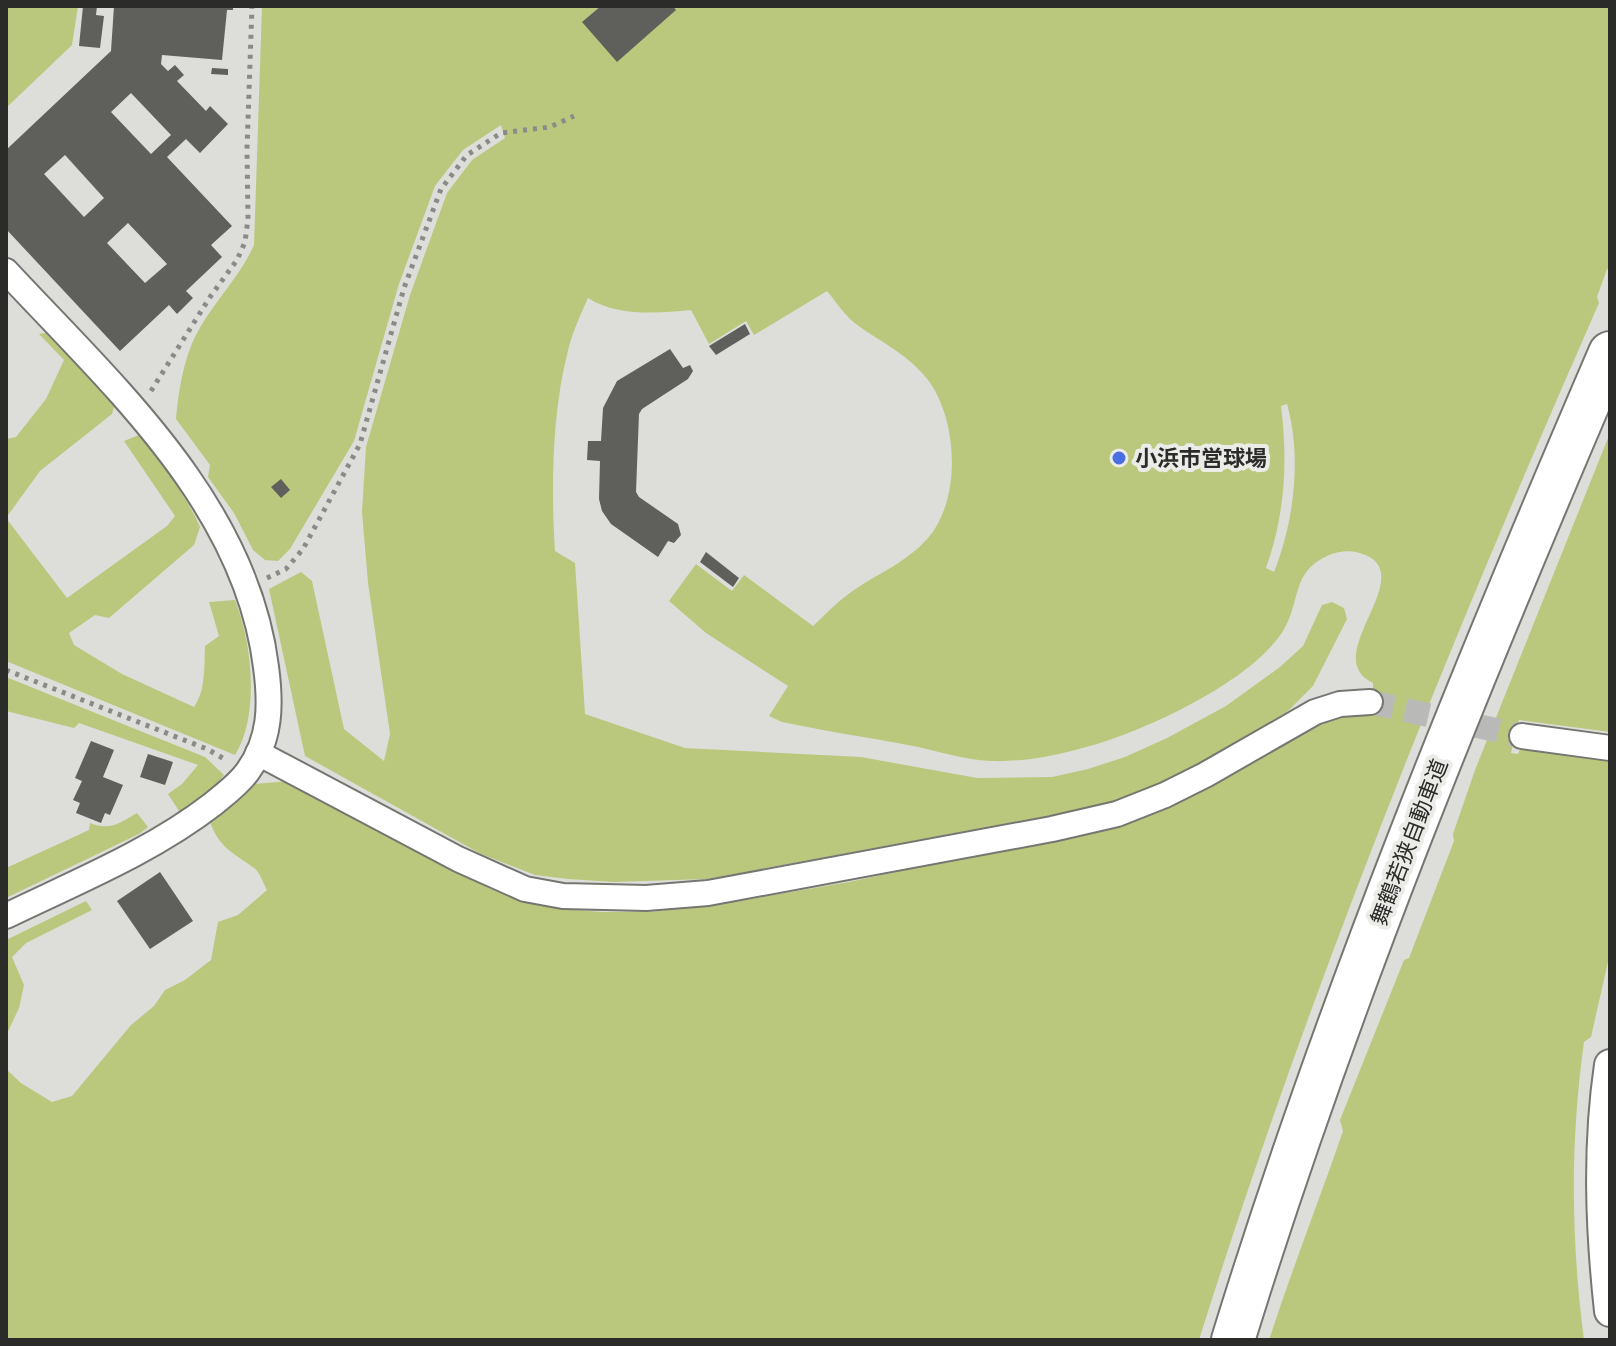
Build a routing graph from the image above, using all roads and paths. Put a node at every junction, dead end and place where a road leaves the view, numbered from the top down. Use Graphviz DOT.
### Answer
graph roads {
  1 [pos="252,6"];
  2 [pos="574,116"];
  3 [pos="6,271"];
  4 [pos="1610,353"];
  5 [pos="138,413"];
  6 [pos="248,587"];
  7 [pos="6,670"];
  8 [pos="1370,702"];
  9 [pos="1522,736"];
  10 [pos="1610,748"];
  11 [pos="253,762"];
  12 [pos="6,916"];
  13 [pos="1610,1065"];
  14 [pos="1610,1311"];
  15 [pos="1233,1340"];
  1 -- 5 [label="path"];
  2 -- 6 [label="path"];
  3 -- 5 [label="street"];
  4 -- 15 [label="highway, 舞鶴若狭自動車道"];
  5 -- 6 [label="street"];
  6 -- 11 [label="street"];
  7 -- 11 [label="path"];
  8 -- 11 [label="street"];
  9 -- 10 [label="street"];
  11 -- 12 [label="street"];
  13 -- 14 [label="street"];
}
